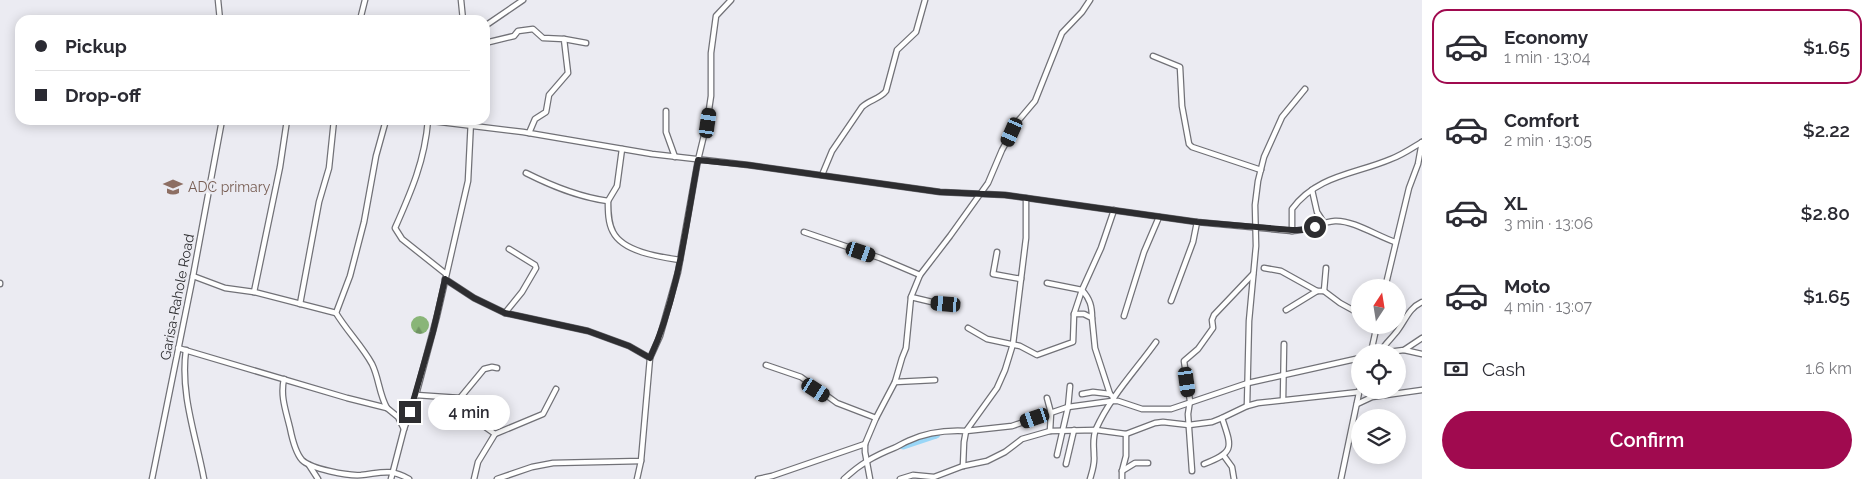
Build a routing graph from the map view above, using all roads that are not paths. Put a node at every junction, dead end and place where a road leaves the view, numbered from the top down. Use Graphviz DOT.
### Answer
graph roads {
  1 [pos="218,0"];
  2 [pos="365,0"];
  3 [pos="461,0"];
  4 [pos="523,0"];
  5 [pos="731,0"];
  6 [pos="925,0"];
  7 [pos="1090,0"];
  8 [pos="220,15"];
  9 [pos="361,15"];
  10 [pos="463,15"];
  11 [pos="490,23"];
  12 [pos="564,39"];
  13 [pos="490,42"];
  14 [pos="586,43"];
  15 [pos="1154,56"];
  16 [pos="1305,89"];
  17 [pos="666,111"];
  18 [pos="221,125"];
  19 [pos="286,125"];
  20 [pos="333,125"];
  21 [pos="385,125"];
  22 [pos="426,125"];
  23 [pos="471,125"];
  24 [pos="483,125"];
  25 [pos="529,133"];
  26 [pos="1422,141"];
  27 [pos="622,149"];
  28 [pos="675,157"];
  29 [pos="698,160"];
  30 [pos="1261,170"];
  31 [pos="526,173"];
  32 [pos="822,175"];
  33 [pos="1312,190"];
  34 [pos="979,193"];
  35 [pos="1026,198"];
  36 [pos="608,201"];
  37 [pos="1114,210"];
  38 [pos="1159,217"];
  39 [pos="1197,222"];
  40 [pos="1324,223"];
  41 [pos="1255,228"];
  42 [pos="1292,230"];
  43 [pos="804,232"];
  44 [pos="1395,242"];
  45 [pos="509,249"];
  46 [pos="997,252"];
  47 [pos="680,260"];
  48 [pos="1264,268"];
  49 [pos="1326,268"];
  50 [pos="1253,274"];
  51 [pos="920,275"];
  52 [pos="193,276"];
  53 [pos="446,277"];
  54 [pos="1021,279"];
  55 [pos="1387,279"];
  56 [pos="1047,283"];
  57 [pos="1082,290"];
  58 [pos="1324,291"];
  59 [pos="254,292"];
  60 [pos="1317,292"];
  61 [pos="911,297"];
  62 [pos="1171,301"];
  63 [pos="1422,302"];
  64 [pos="300,304"];
  65 [pos="956,305"];
  66 [pos="1351,309"];
  67 [pos="1286,310"];
  68 [pos="336,313"];
  69 [pos="505,313"];
  70 [pos="1074,314"];
  71 [pos="1124,316"];
  72 [pos="1092,318"];
  73 [pos="968,328"];
  74 [pos="1422,338"];
  75 [pos="1156,342"];
  76 [pos="1013,344"];
  77 [pos="1284,344"];
  78 [pos="1386,344"];
  79 [pos="178,348"];
  80 [pos="1406,349"];
  81 [pos="186,350"];
  82 [pos="1406,350"];
  83 [pos="1422,354"];
  84 [pos="650,358"];
  85 [pos="1351,360"];
  86 [pos="766,365"];
  87 [pos="497,368"];
  88 [pos="1282,376"];
  89 [pos="284,379"];
  90 [pos="935,380"];
  91 [pos="894,382"];
  92 [pos="1248,383"];
  93 [pos="1070,386"];
  94 [pos="556,389"];
  95 [pos="1422,390"];
  96 [pos="1351,391"];
  97 [pos="1082,394"];
  98 [pos="416,395"];
  99 [pos="460,398"];
  100 [pos="1047,398"];
  101 [pos="1112,398"];
  102 [pos="1358,399"];
  103 [pos="1283,400"];
  104 [pos="1190,401"];
  105 [pos="1357,404"];
  106 [pos="1247,406"];
  107 [pos="387,408"];
  108 [pos="1068,408"];
  109 [pos="1051,413"];
  110 [pos="876,418"];
  111 [pos="1222,418"];
  112 [pos="1189,425"];
  113 [pos="404,429"];
  114 [pos="1063,430"];
  115 [pos="1074,430"];
  116 [pos="1096,430"];
  117 [pos="966,431"];
  118 [pos="1050,431"];
  119 [pos="494,434"];
  120 [pos="1126,434"];
  121 [pos="865,444"];
  122 [pos="1056,455"];
  123 [pos="1224,456"];
  124 [pos="866,460"];
  125 [pos="641,461"];
  126 [pos="1148,463"];
  127 [pos="1066,464"];
  128 [pos="1204,464"];
  129 [pos="309,465"];
  130 [pos="964,466"];
  131 [pos="1122,471"];
  132 [pos="1192,471"];
  133 [pos="393,472"];
  134 [pos="515,476"];
  135 [pos="935,478"];
  136 [pos="152,479"];
  137 [pos="204,479"];
  138 [pos="318,479"];
  139 [pos="391,479"];
  140 [pos="409,479"];
  141 [pos="474,479"];
  142 [pos="497,479"];
  143 [pos="637,479"];
  144 [pos="758,479"];
  145 [pos="844,479"];
  146 [pos="870,479"];
  147 [pos="900,479"];
  148 [pos="1090,479"];
  149 [pos="1122,479"];
  150 [pos="1234,479"];
  151 [pos="1341,479"];
  1 -- 8 [label="street"];
  2 -- 9 [label="street"];
  3 -- 10 [label="street"];
  4 -- 11 [label="street"];
  5 -- 29 [label="street"];
  6 -- 32 [label="street"];
  7 -- 34 [label="street"];
  12 -- 13 [label="street"];
  12 -- 14 [label="street"];
  12 -- 25 [label="street"];
  15 -- 30 [label="street"];
  16 -- 30 [label="street"];
  17 -- 28 [label="street"];
  18 -- 52 [label="street, Garisa-Rahole Road"];
  19 -- 59 [label="street"];
  20 -- 64 [label="street"];
  21 -- 68 [label="street"];
  22 -- 53 [label="street"];
  23 -- 53 [label="street"];
  24 -- 25 [label="street"];
  25 -- 27 [label="street"];
  26 -- 33 [label="street"];
  26 -- 44 [label="street"];
  27 -- 28 [label="street"];
  27 -- 36 [label="street"];
  28 -- 29 [label="street"];
  29 -- 32 [label="street"];
  29 -- 47 [label="street"];
  30 -- 41 [label="street"];
  31 -- 36 [label="street"];
  32 -- 34 [label="street"];
  33 -- 40 [label="street"];
  33 -- 42 [label="street"];
  34 -- 35 [label="street"];
  34 -- 51 [label="street"];
  35 -- 37 [label="street"];
  35 -- 54 [label="street"];
  36 -- 47 [label="street"];
  37 -- 38 [label="street"];
  37 -- 57 [label="street"];
  38 -- 39 [label="street"];
  38 -- 71 [label="street"];
  39 -- 41 [label="street"];
  39 -- 62 [label="street"];
  40 -- 42 [label="street"];
  40 -- 44 [label="street"];
  41 -- 42 [label="street"];
  41 -- 50 [label="street"];
  43 -- 51 [label="street"];
  44 -- 55 [label="street"];
  45 -- 69 [label="street"];
  46 -- 54 [label="street"];
  47 -- 84 [label="street"];
  48 -- 60 [label="street"];
  49 -- 58 [label="street"];
  50 -- 92 [label="street"];
  50 -- 104 [label="street"];
  51 -- 61 [label="street"];
  52 -- 59 [label="street"];
  52 -- 79 [label="street, Garisa-Rahole Road"];
  53 -- 69 [label="street"];
  53 -- 98 [label="street"];
  54 -- 76 [label="street"];
  56 -- 57 [label="street"];
  57 -- 70 [label="street"];
  57 -- 72 [label="street"];
  58 -- 60 [label="street"];
  58 -- 66 [label="street"];
  59 -- 64 [label="street"];
  60 -- 67 [label="street"];
  61 -- 65 [label="street"];
  61 -- 91 [label="street"];
  63 -- 78 [label="street"];
  64 -- 68 [label="street"];
  68 -- 107 [label="street"];
  69 -- 84 [label="street"];
  70 -- 72 [label="street"];
  70 -- 76 [label="street"];
  72 -- 101 [label="street"];
  73 -- 76 [label="street"];
  74 -- 80 [label="street"];
  75 -- 101 [label="street"];
  76 -- 117 [label="street"];
  77 -- 88 [label="street"];
  79 -- 81 [label="street"];
  79 -- 136 [label="street, Garisa-Rahole Road"];
  81 -- 89 [label="street"];
  81 -- 137 [label="street"];
  82 -- 83 [label="street"];
  84 -- 125 [label="street"];
  85 -- 88 [label="street"];
  86 -- 110 [label="street"];
  87 -- 99 [label="street"];
  88 -- 92 [label="street"];
  88 -- 103 [label="street"];
  89 -- 107 [label="street"];
  89 -- 129 [label="street"];
  90 -- 91 [label="street"];
  91 -- 110 [label="street"];
  92 -- 104 [label="street"];
  92 -- 106 [label="street"];
  93 -- 108 [label="street"];
  94 -- 119 [label="street"];
  95 -- 105 [label="street"];
  96 -- 103 [label="street"];
  97 -- 101 [label="street"];
  98 -- 99 [label="street"];
  98 -- 113 [label="street"];
  99 -- 119 [label="street"];
  100 -- 109 [label="street"];
  101 -- 104 [label="street"];
  101 -- 108 [label="street"];
  101 -- 116 [label="street"];
  102 -- 105 [label="street"];
  103 -- 106 [label="street"];
  104 -- 112 [label="street"];
  105 -- 151 [label="street"];
  106 -- 111 [label="street"];
  107 -- 113 [label="street"];
  108 -- 109 [label="street"];
  108 -- 114 [label="street"];
  109 -- 117 [label="street"];
  109 -- 118 [label="street"];
  110 -- 121 [label="street"];
  111 -- 112 [label="street"];
  111 -- 123 [label="street"];
  112 -- 120 [label="street"];
  112 -- 132 [label="street"];
  113 -- 133 [label="street"];
  114 -- 115 [label="street"];
  114 -- 118 [label="street"];
  114 -- 122 [label="street"];
  115 -- 116 [label="street"];
  115 -- 127 [label="street"];
  116 -- 120 [label="street"];
  116 -- 148 [label="street"];
  117 -- 124 [label="street"];
  117 -- 130 [label="street"];
  118 -- 130 [label="street"];
  119 -- 141 [label="street"];
  120 -- 131 [label="street"];
  121 -- 124 [label="street"];
  121 -- 144 [label="street"];
  123 -- 128 [label="street"];
  123 -- 150 [label="street"];
  124 -- 145 [label="street"];
  124 -- 146 [label="street"];
  125 -- 134 [label="street"];
  125 -- 143 [label="street"];
  126 -- 131 [label="street"];
  129 -- 133 [label="street"];
  129 -- 138 [label="street"];
  130 -- 135 [label="street"];
  131 -- 149 [label="street"];
  133 -- 139 [label="street"];
  133 -- 140 [label="street"];
  134 -- 142 [label="street"];
  135 -- 147 [label="street"];
}
